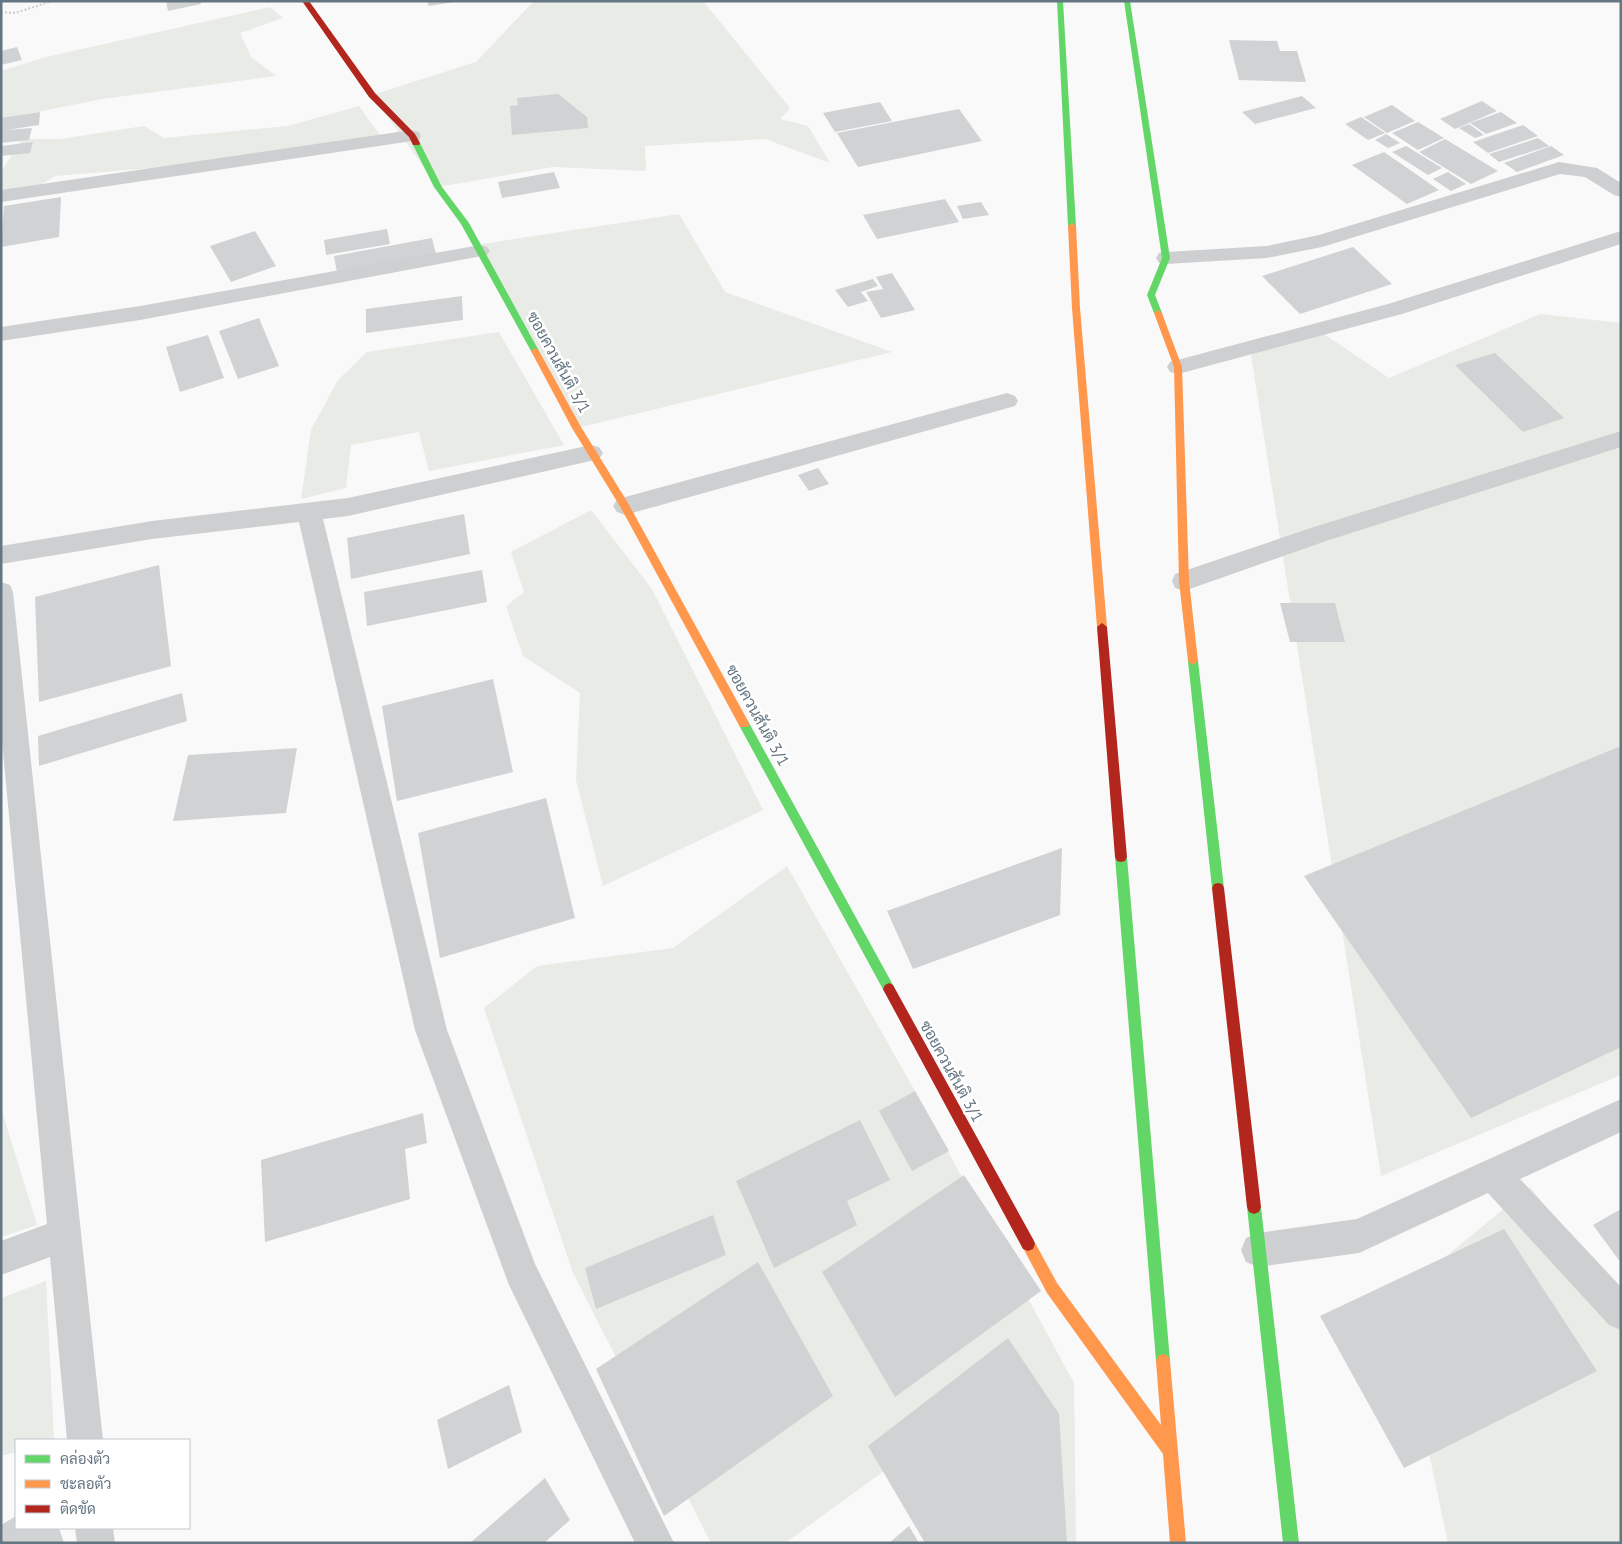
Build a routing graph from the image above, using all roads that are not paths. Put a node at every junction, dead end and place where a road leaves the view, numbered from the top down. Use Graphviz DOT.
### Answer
graph roads {
  1 [pos="306,1"];
  2 [pos="1060,1"];
  3 [pos="1127,1"];
  4 [pos="412,136"];
  5 [pos="1621,191"];
  6 [pos="1,196"];
  7 [pos="1621,237"];
  8 [pos="480,251"];
  9 [pos="1166,258"];
  10 [pos="1,334"];
  11 [pos="1178,368"];
  12 [pos="1008,401"];
  13 [pos="1621,439"];
  14 [pos="591,453"];
  15 [pos="625,506"];
  16 [pos="309,512"];
  17 [pos="1,555"];
  18 [pos="1184,580"];
  19 [pos="1,592"];
  20 [pos="1621,1114"];
  21 [pos="1493,1174"];
  22 [pos="65,1234"];
  23 [pos="1258,1250"];
  24 [pos="1,1258"];
  25 [pos="1621,1313"];
  26 [pos="85,1439"];
  27 [pos="1172,1452"];
  28 [pos="94,1529"];
  29 [pos="96,1543"];
  30 [pos="655,1543"];
  31 [pos="1178,1543"];
  32 [pos="1291,1543"];
  1 -- 4 [label="main road, ซอยควนสันติ 3/1"];
  2 -- 27 [label="main road"];
  3 -- 9 [label="main road"];
  4 -- 6 [label="street"];
  4 -- 8 [label="main road, ซอยควนสันติ 3/1"];
  5 -- 9 [label="street"];
  7 -- 11 [label="street"];
  8 -- 10 [label="street"];
  8 -- 14 [label="main road, ซอยควนสันติ 3/1"];
  9 -- 11 [label="main road"];
  11 -- 18 [label="main road"];
  12 -- 15 [label="street"];
  13 -- 18 [label="street"];
  14 -- 15 [label="main road, ซอยควนสันติ 3/1"];
  14 -- 16 [label="street"];
  15 -- 27 [label="main road, ซอยควนสันติ 3/1"];
  16 -- 17 [label="street"];
  16 -- 30 [label="street"];
  18 -- 23 [label="main road"];
  19 -- 22 [label="street"];
  20 -- 21 [label="street"];
  21 -- 23 [label="street"];
  21 -- 25 [label="street"];
  22 -- 24 [label="street"];
  22 -- 26 [label="street"];
  23 -- 32 [label="main road"];
  27 -- 31 [label="main road"];
  28 -- 29 [label="street"];
}
